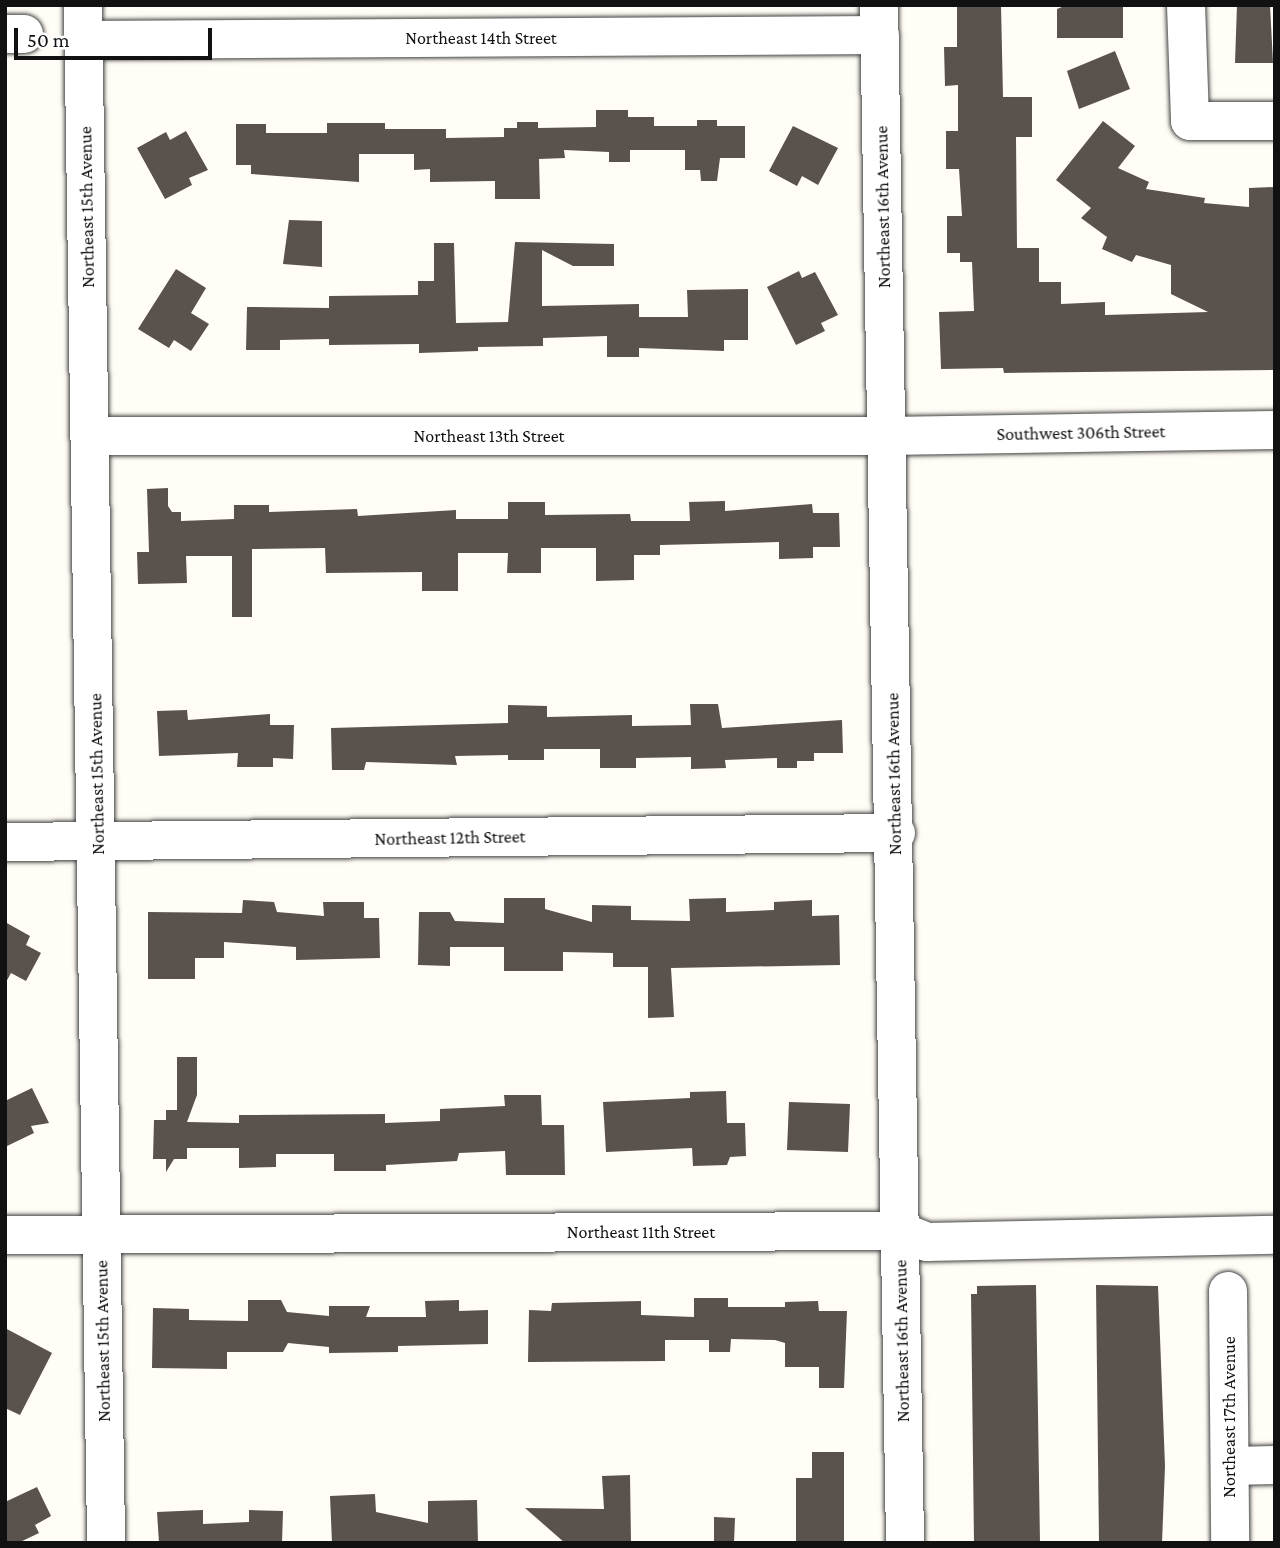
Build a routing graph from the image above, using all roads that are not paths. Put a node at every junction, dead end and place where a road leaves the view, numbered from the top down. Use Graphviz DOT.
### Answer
graph roads {
  1 [pos="1186,5"];
  2 [pos="880,20"];
  3 [pos="83,23"];
  4 [pos="1275,121"];
  5 [pos="1275,430"];
  6 [pos="92,436"];
  7 [pos="887,436"];
  8 [pos="896,833"];
  9 [pos="5,842"];
  10 [pos="99,842"];
  11 [pos="900,1231"];
  12 [pos="101,1234"];
  13 [pos="5,1235"];
  14 [pos="1275,1235"];
  15 [pos="1228,1291"];
  16 [pos="1230,1465"];
  17 [pos="1275,1465"];
  18 [pos="106,1543"];
  19 [pos="905,1543"];
  20 [pos="1230,1543"];
  1 -- 4 [label="street"];
  2 -- 3 [label="street, Northeast 14th Street"];
  2 -- 7 [label="street, Northeast 16th Avenue"];
  3 -- 6 [label="street, Northeast 15th Avenue"];
  5 -- 7 [label="street, Southwest 306th Street"];
  6 -- 7 [label="street, Northeast 13th Street"];
  6 -- 10 [label="street, Northeast 15th Avenue"];
  7 -- 8 [label="street, Northeast 16th Avenue"];
  8 -- 10 [label="street, Northeast 12th Street"];
  8 -- 11 [label="street, Northeast 16th Avenue"];
  9 -- 10 [label="street, Northeast 12th Street"];
  10 -- 12 [label="street, Northeast 15th Avenue"];
  11 -- 12 [label="street, Northeast 11th Street"];
  11 -- 14 [label="street, Northeast 11th Street"];
  11 -- 19 [label="street, Northeast 16th Avenue"];
  12 -- 13 [label="street, Northeast 11th Street"];
  12 -- 18 [label="street, Northeast 15th Avenue"];
  15 -- 16 [label="street, Northeast 17th Avenue"];
  16 -- 17 [label="street"];
  16 -- 20 [label="street, Northeast 17th Avenue"];
}
